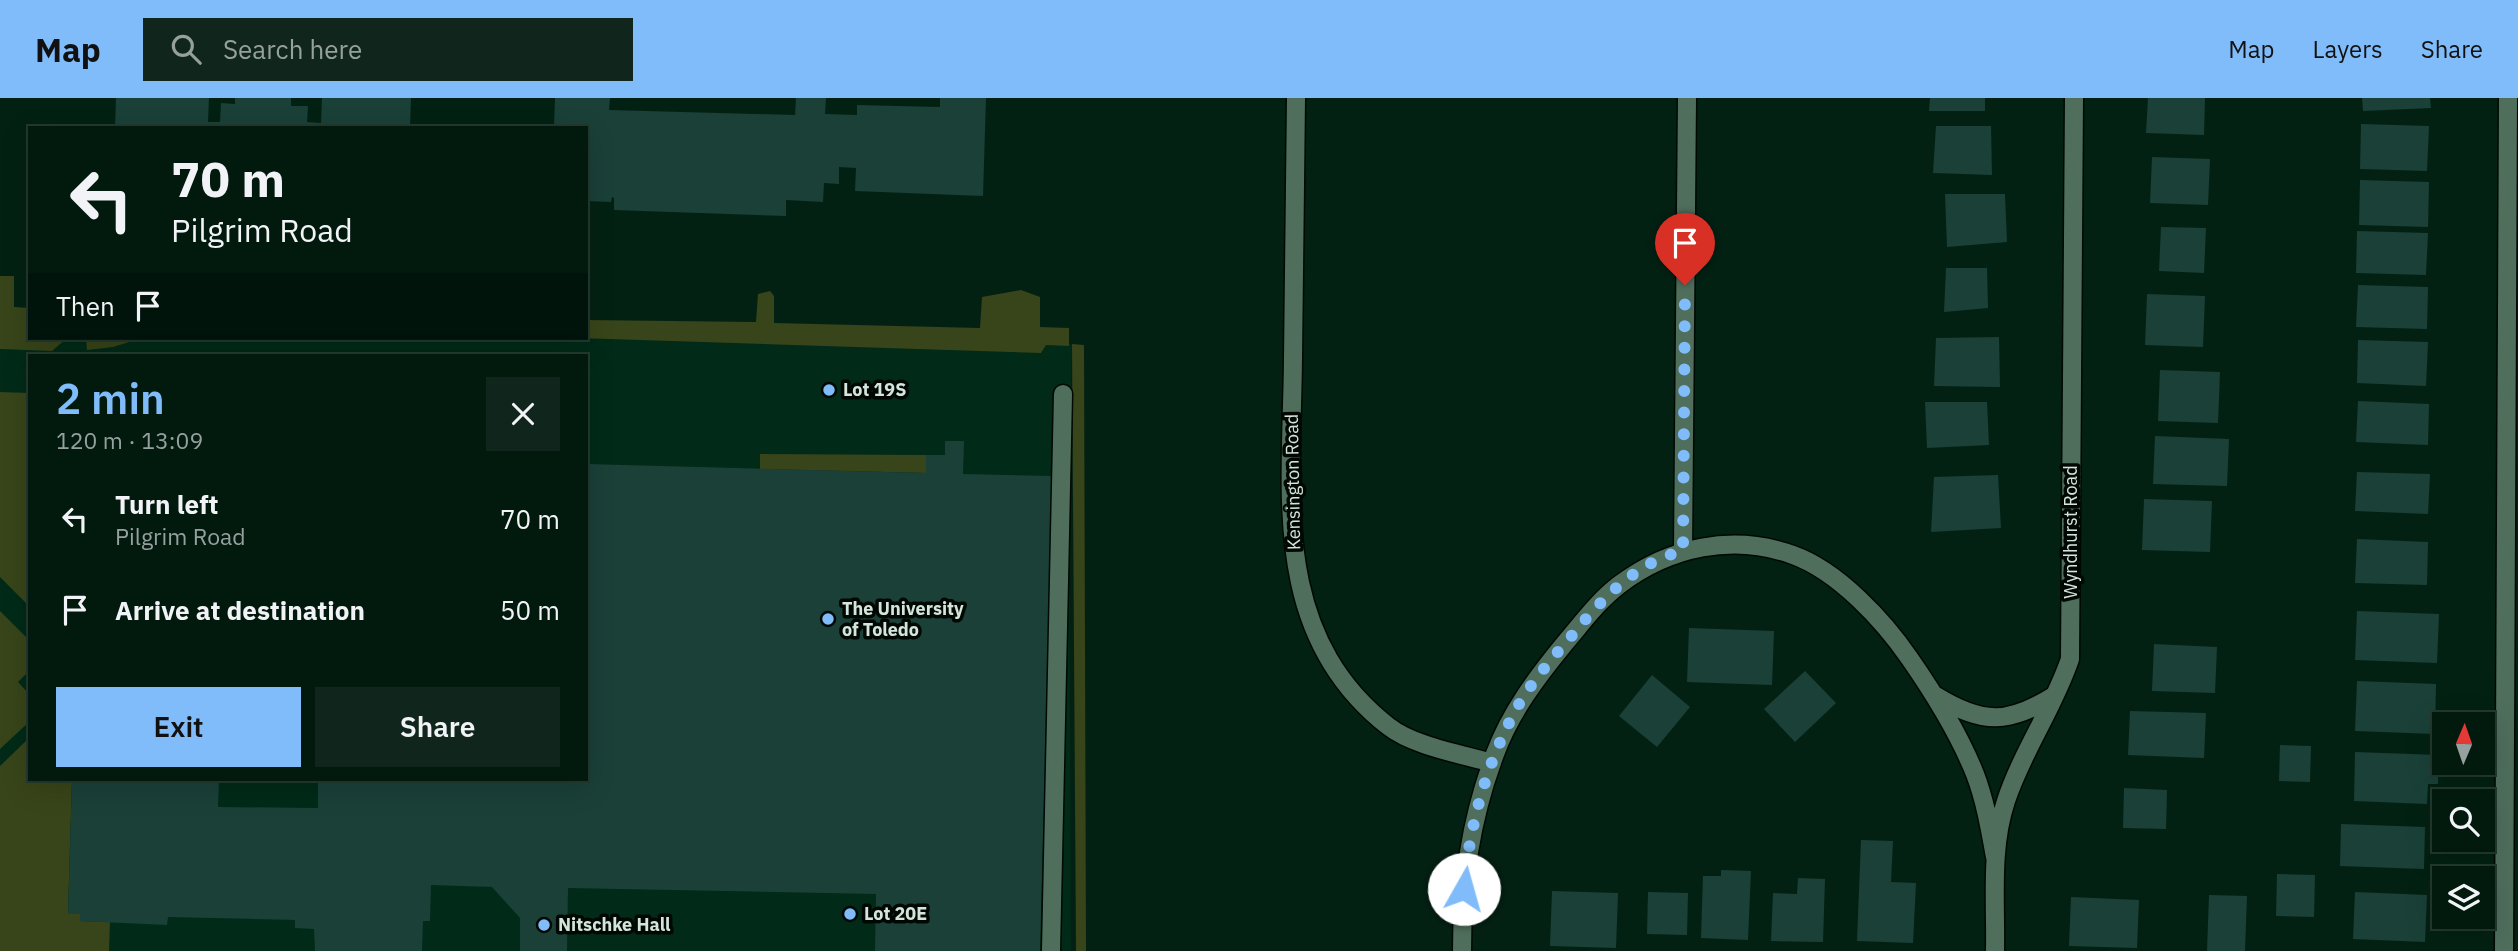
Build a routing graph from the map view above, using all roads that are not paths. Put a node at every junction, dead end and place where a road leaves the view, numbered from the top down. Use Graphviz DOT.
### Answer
graph roads {
  1 [pos="1296,98"];
  2 [pos="1687,98"];
  3 [pos="2074,98"];
  4 [pos="2508,98"];
  5 [pos="1063,394"];
  6 [pos="1683,551"];
  7 [pos="2057,693"];
  8 [pos="1933,694"];
  9 [pos="1492,763"];
  10 [pos="1995,856"];
  11 [pos="1051,951"];
  12 [pos="1462,951"];
  13 [pos="1995,951"];
  14 [pos="2504,951"];
  1 -- 9 [label="street, Kensington Road"];
  2 -- 6 [label="street"];
  3 -- 7 [label="street, Wyndhurst Road"];
  4 -- 14 [label="street"];
  5 -- 11 [label="street"];
  6 -- 8 [label="street"];
  6 -- 9 [label="street"];
  7 -- 8 [label="street"];
  7 -- 10 [label="street, Wyndhurst Road"];
  8 -- 10 [label="street"];
  9 -- 12 [label="street"];
  10 -- 13 [label="street, Wyndhurst Road"];
}
